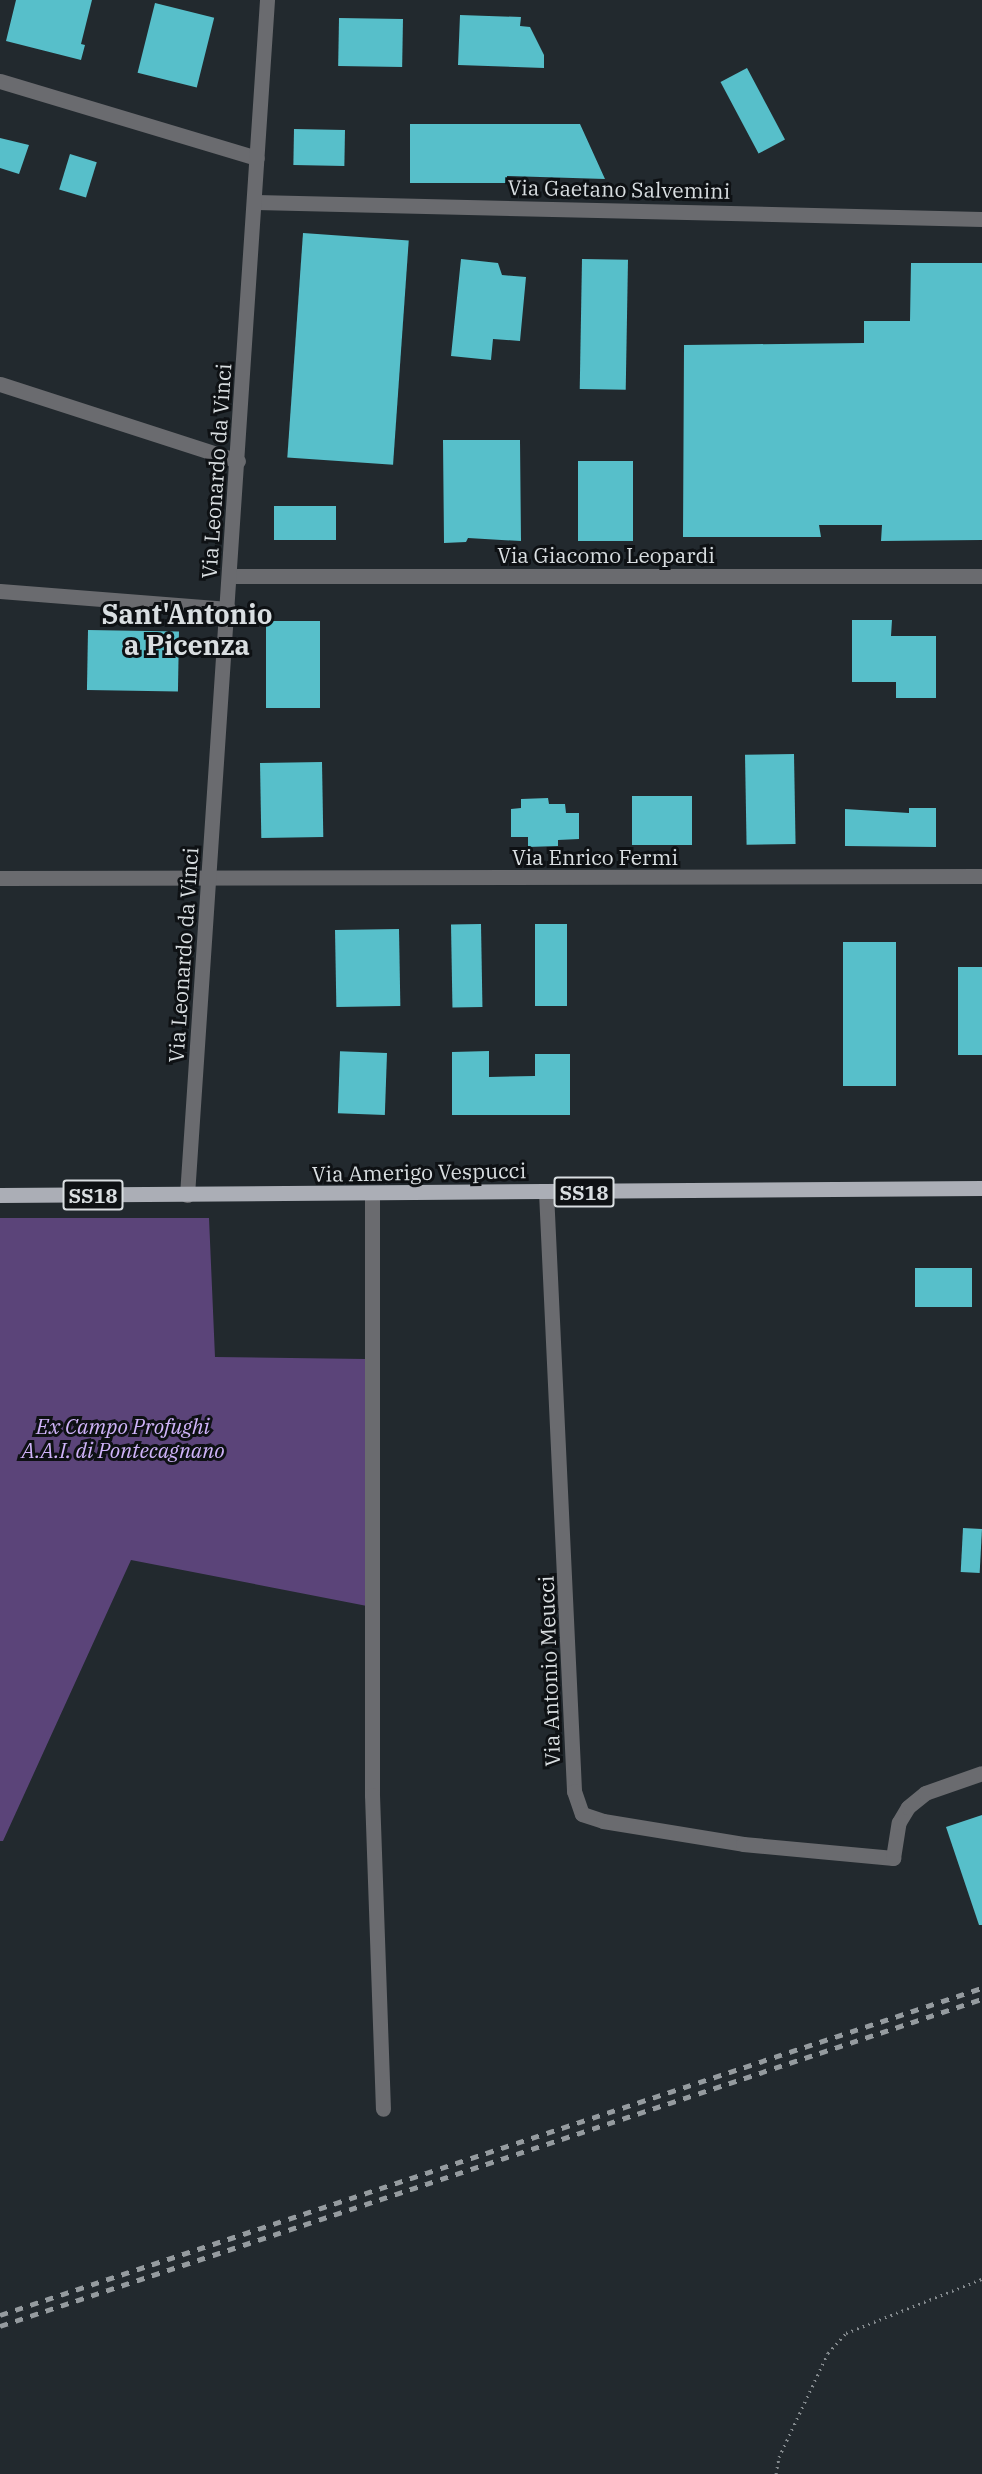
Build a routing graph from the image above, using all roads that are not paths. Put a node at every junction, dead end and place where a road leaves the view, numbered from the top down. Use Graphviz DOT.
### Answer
graph roads {
  1 [pos="267,0"];
  2 [pos="0,81"];
  3 [pos="257,158"];
  4 [pos="256,202"];
  5 [pos="982,219"];
  6 [pos="0,384"];
  7 [pos="238,460"];
  8 [pos="230,576"];
  9 [pos="982,576"];
  10 [pos="0,591"];
  11 [pos="228,609"];
  12 [pos="982,876"];
  13 [pos="0,878"];
  14 [pos="209,878"];
  15 [pos="982,1188"];
  16 [pos="546,1192"];
  17 [pos="372,1194"];
  18 [pos="0,1195"];
  19 [pos="187,1195"];
  20 [pos="982,1773"];
  21 [pos="383,2109"];
  1 -- 3 [label="street, Via Leonardo da Vinci"];
  2 -- 3 [label="street"];
  3 -- 4 [label="street, Via Leonardo da Vinci"];
  4 -- 5 [label="street, Via Gaetano Salvemini"];
  4 -- 7 [label="street, Via Leonardo da Vinci"];
  6 -- 7 [label="street"];
  7 -- 8 [label="street, Via Leonardo da Vinci"];
  8 -- 9 [label="street, Via Giacomo Leopardi"];
  8 -- 11 [label="street, Via Leonardo da Vinci"];
  10 -- 11 [label="street"];
  11 -- 14 [label="street, Via Leonardo da Vinci"];
  12 -- 14 [label="street, Via Enrico Fermi"];
  13 -- 14 [label="street, Via Enrico Fermi"];
  14 -- 19 [label="street, Via Leonardo da Vinci"];
  15 -- 16 [label="main road, Via Amerigo Vespucci / SS18"];
  16 -- 17 [label="main road, Via Amerigo Vespucci / SS18"];
  16 -- 20 [label="street, Via Antonio Meucci"];
  17 -- 19 [label="main road, Via Amerigo Vespucci / SS18"];
  17 -- 21 [label="street"];
  18 -- 19 [label="main road, Via Amerigo Vespucci / SS18"];
}
